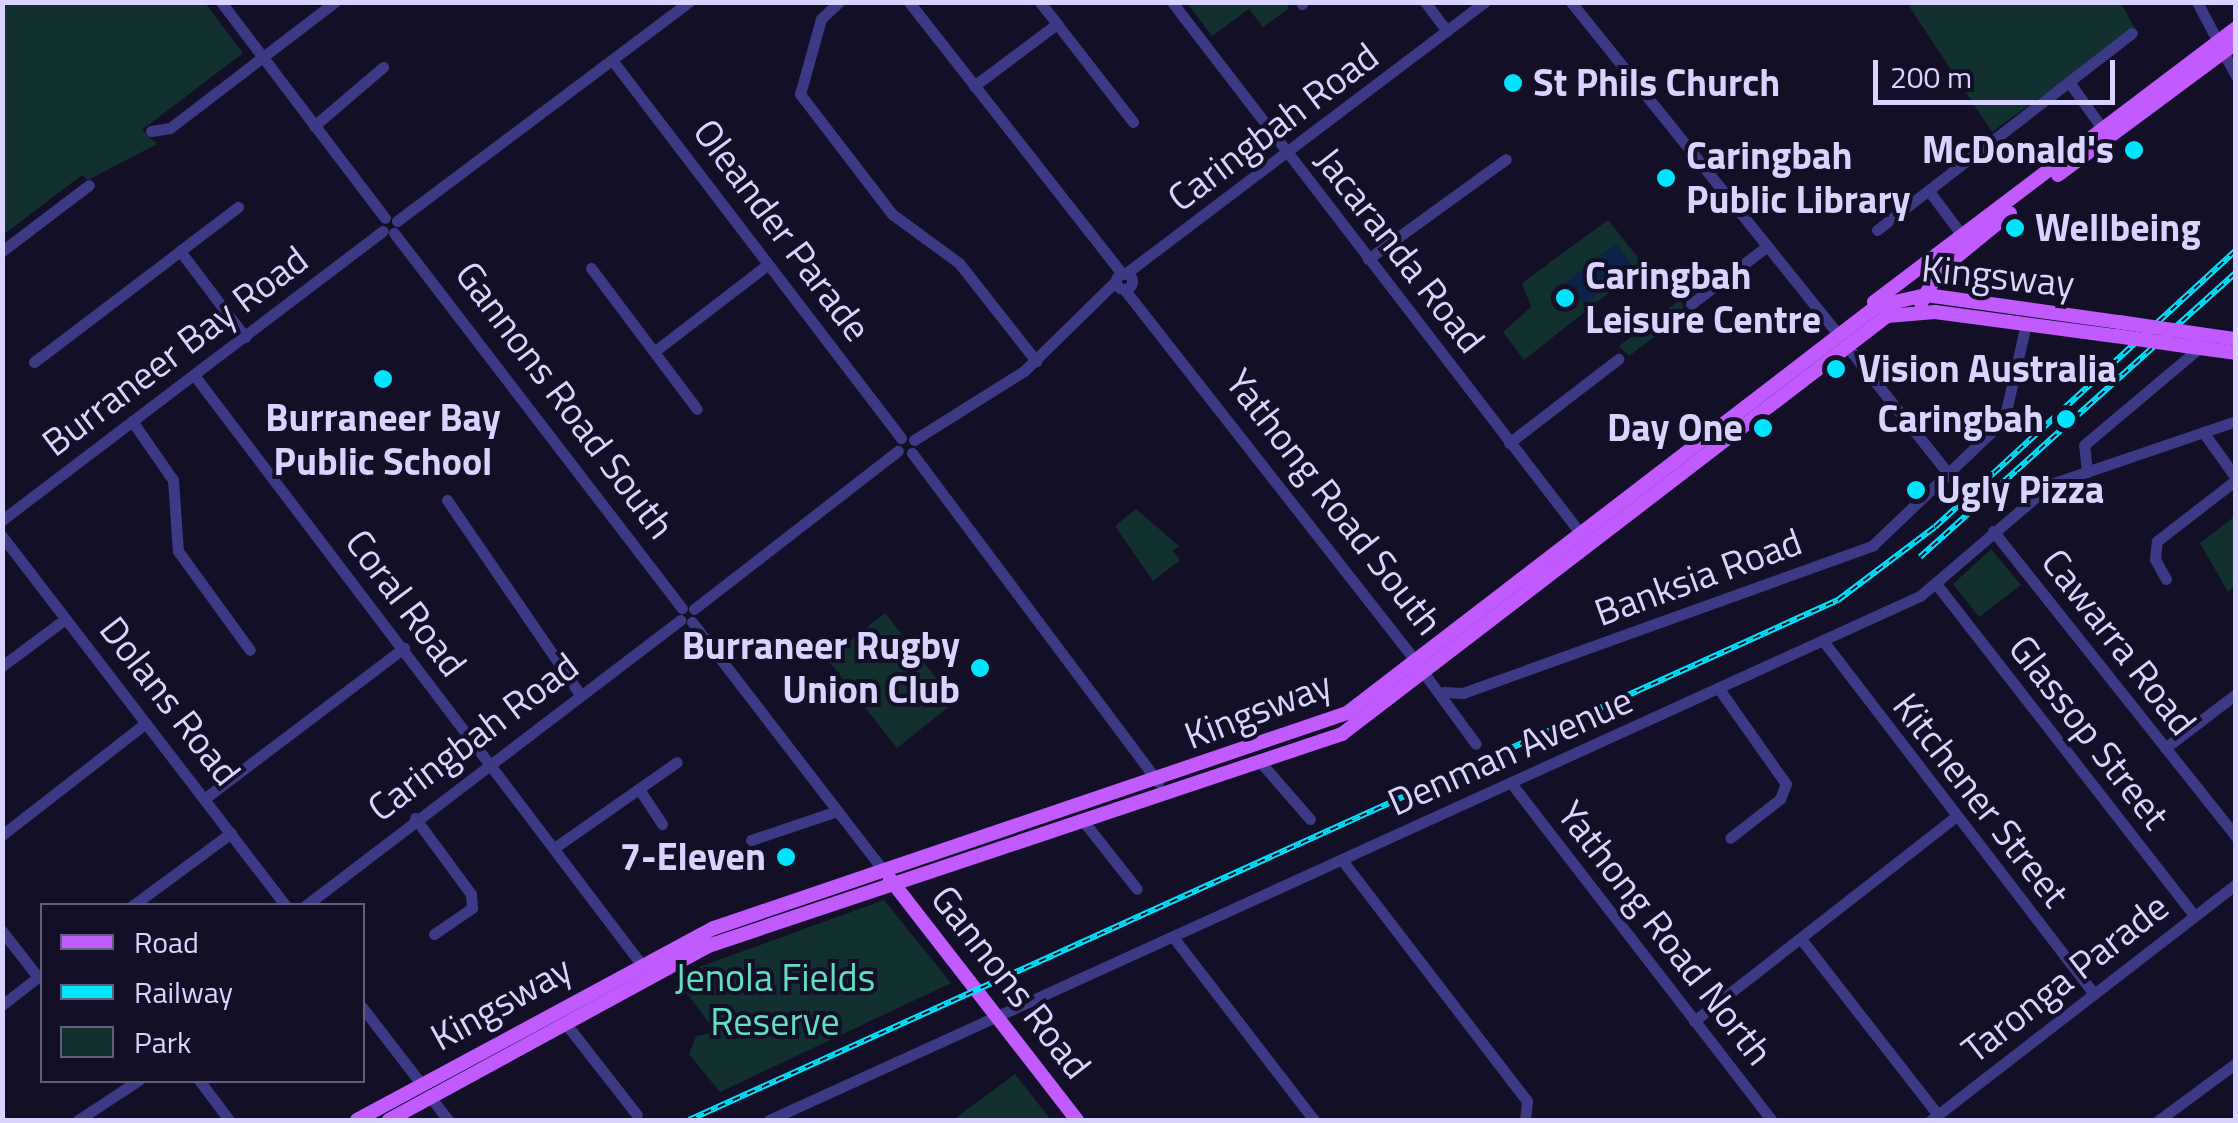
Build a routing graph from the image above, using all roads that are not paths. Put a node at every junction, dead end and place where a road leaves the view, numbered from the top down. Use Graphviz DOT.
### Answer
graph roads {
  1 [pos="221,2"];
  2 [pos="335,2"];
  3 [pos="689,2"];
  4 [pos="839,2"];
  5 [pos="909,2"];
  6 [pos="1040,2"];
  7 [pos="1172,2"];
  8 [pos="1425,2"];
  9 [pos="1485,2"];
  10 [pos="1571,2"];
  11 [pos="2197,2"];
  12 [pos="1057,24"];
  13 [pos="2236,28"];
  14 [pos="1446,31"];
  15 [pos="2132,33"];
  16 [pos="2226,45"];
  17 [pos="263,57"];
  18 [pos="612,60"];
  19 [pos="383,67"];
  20 [pos="2236,76"];
  21 [pos="2069,82"];
  22 [pos="974,86"];
  23 [pos="2144,114"];
  24 [pos="1133,122"];
  25 [pos="314,126"];
  26 [pos="2102,128"];
  27 [pos="156,136"];
  28 [pos="1288,154"];
  29 [pos="1506,159"];
  30 [pos="89,184"];
  31 [pos="1929,191"];
  32 [pos="238,207"];
  33 [pos="390,226"];
  34 [pos="1877,230"];
  35 [pos="1967,242"];
  36 [pos="1766,247"];
  37 [pos="2,251"];
  38 [pos="180,251"];
  39 [pos="1368,259"];
  40 [pos="767,264"];
  41 [pos="1925,266"];
  42 [pos="590,268"];
  43 [pos="1123,281"];
  44 [pos="1918,301"];
  45 [pos="1690,304"];
  46 [pos="2027,317"];
  47 [pos="1842,336"];
  48 [pos="245,337"];
  49 [pos="2236,339"];
  50 [pos="2194,342"];
  51 [pos="654,351"];
  52 [pos="2236,353"];
  53 [pos="1618,359"];
  54 [pos="1036,361"];
  55 [pos="34,362"];
  56 [pos="194,375"];
  57 [pos="697,409"];
  58 [pos="132,421"];
  59 [pos="2236,422"];
  60 [pos="2203,432"];
  61 [pos="1508,442"];
  62 [pos="906,446"];
  63 [pos="2087,472"];
  64 [pos="1951,477"];
  65 [pos="2236,479"];
  66 [pos="447,500"];
  67 [pos="2,520"];
  68 [pos="1993,532"];
  69 [pos="2,536"];
  70 [pos="1586,540"];
  71 [pos="2166,580"];
  72 [pos="1937,586"];
  73 [pos="687,614"];
  74 [pos="66,620"];
  75 [pos="1824,642"];
  76 [pos="404,648"];
  77 [pos="250,650"];
  78 [pos="2,666"];
  79 [pos="1421,669"];
  80 [pos="1720,689"];
  81 [pos="1444,692"];
  82 [pos="579,693"];
  83 [pos="2236,694"];
  84 [pos="146,723"];
  85 [pos="1476,744"];
  86 [pos="2166,748"];
  87 [pos="677,762"];
  88 [pos="488,763"];
  89 [pos="1262,764"];
  90 [pos="1511,783"];
  91 [pos="639,789"];
  92 [pos="1161,789"];
  93 [pos="204,799"];
  94 [pos="836,811"];
  95 [pos="1955,817"];
  96 [pos="415,818"];
  97 [pos="1310,819"];
  98 [pos="1084,822"];
  99 [pos="662,824"];
  100 [pos="231,832"];
  101 [pos="2,835"];
  102 [pos="2236,836"];
  103 [pos="1730,838"];
  104 [pos="751,840"];
  105 [pos="557,846"];
  106 [pos="1342,860"];
  107 [pos="884,870"];
  108 [pos="894,884"];
  109 [pos="2236,884"];
  110 [pos="1137,889"];
  111 [pos="136,903"];
  112 [pos="284,903"];
  113 [pos="309,903"];
  114 [pos="2194,915"];
  115 [pos="2,931"];
  116 [pos="434,934"];
  117 [pos="1173,937"];
  118 [pos="1801,940"];
  119 [pos="640,964"];
  120 [pos="40,976"];
  121 [pos="2094,993"];
  122 [pos="2,1005"];
  123 [pos="365,1011"];
  124 [pos="997,1020"];
  125 [pos="1694,1022"];
  126 [pos="566,1024"];
  127 [pos="2236,1062"];
  128 [pos="134,1083"];
  129 [pos="202,1083"];
  130 [pos="426,1091"];
  131 [pos="637,1115"];
  132 [pos="1528,1117"];
  133 [pos="1935,1118"];
  134 [pos="78,1120"];
  135 [pos="229,1120"];
  136 [pos="357,1120"];
  137 [pos="389,1120"];
  138 [pos="448,1120"];
  139 [pos="768,1120"];
  140 [pos="1077,1120"];
  141 [pos="1314,1120"];
  142 [pos="1771,1120"];
  143 [pos="2159,1120"];
  1 -- 17 [label="street, Gannons Road South"];
  2 -- 17 [label="street"];
  3 -- 18 [label="street, Burraneer Bay Road"];
  4 -- 54 [label="street"];
  5 -- 22 [label="street, Yathong Road South"];
  6 -- 12 [label="street"];
  7 -- 28 [label="street, Jacaranda Road"];
  8 -- 14 [label="street"];
  9 -- 14 [label="street, Caringbah Road"];
  10 -- 36 [label="street"];
  11 -- 16 [label="street"];
  12 -- 22 [label="street"];
  12 -- 24 [label="street"];
  13 -- 16 [label="main road"];
  14 -- 28 [label="street, Caringbah Road"];
  15 -- 21 [label="street"];
  16 -- 20 [label="street"];
  16 -- 23 [label="main road"];
  16 -- 26 [label="main road"];
  17 -- 25 [label="street, Gannons Road South"];
  17 -- 27 [label="street"];
  18 -- 33 [label="street, Burraneer Bay Road"];
  18 -- 40 [label="street, Oleander Parade"];
  19 -- 25 [label="street"];
  21 -- 26 [label="street"];
  21 -- 31 [label="street"];
  22 -- 43 [label="street, Yathong Road South"];
  23 -- 26 [label="main road"];
  23 -- 35 [label="main road"];
  25 -- 33 [label="street, Gannons Road South"];
  26 -- 35 [label="main road"];
  28 -- 39 [label="street, Jacaranda Road"];
  28 -- 43 [label="street, Caringbah Road"];
  29 -- 39 [label="street"];
  30 -- 37 [label="street"];
  31 -- 34 [label="street"];
  31 -- 35 [label="street"];
  32 -- 38 [label="street"];
  33 -- 48 [label="street, Burraneer Bay Road"];
  33 -- 73 [label="street, Gannons Road South"];
  35 -- 41 [label="main road"];
  35 -- 44 [label="main road"];
  36 -- 45 [label="street"];
  36 -- 47 [label="street"];
  38 -- 48 [label="street"];
  38 -- 55 [label="street"];
  39 -- 61 [label="street, Jacaranda Road"];
  40 -- 51 [label="street"];
  40 -- 62 [label="street, Oleander Parade"];
  41 -- 44 [label="main road"];
  41 -- 47 [label="main road"];
  42 -- 51 [label="street"];
  43 -- 54 [label="street, Caringbah Road"];
  43 -- 79 [label="street, Yathong Road South"];
  44 -- 46 [label="main road, Kingsway"];
  44 -- 47 [label="main road, Kingsway"];
  46 -- 50 [label="main road, Kingsway, bridge"];
  46 -- 64 [label="street, Banksia Road"];
  47 -- 64 [label="street"];
  47 -- 70 [label="main road, Kingsway"];
  48 -- 56 [label="street, Burraneer Bay Road"];
  49 -- 50 [label="main road, Kingsway"];
  50 -- 52 [label="main road, Kingsway"];
  50 -- 63 [label="street"];
  51 -- 57 [label="street"];
  53 -- 61 [label="street"];
  54 -- 62 [label="street, Caringbah Road"];
  56 -- 58 [label="street, Burraneer Bay Road"];
  56 -- 76 [label="street, Coral Road"];
  58 -- 67 [label="street, Burraneer Bay Road"];
  58 -- 77 [label="street"];
  59 -- 60 [label="street"];
  60 -- 63 [label="street"];
  60 -- 65 [label="street"];
  61 -- 70 [label="street, Jacaranda Road"];
  62 -- 73 [label="street, Caringbah Road"];
  62 -- 92 [label="street, Oleander Parade"];
  63 -- 68 [label="street, Denman Avenue"];
  64 -- 81 [label="street, Banksia Road"];
  65 -- 71 [label="street"];
  66 -- 82 [label="street"];
  68 -- 72 [label="street, Denman Avenue"];
  68 -- 86 [label="street, Cawarra Road"];
  69 -- 74 [label="street, Dolans Road"];
  70 -- 79 [label="main road, Kingsway"];
  72 -- 75 [label="street, Denman Avenue"];
  72 -- 114 [label="street, Glassop Street"];
  73 -- 82 [label="street, Caringbah Road"];
  73 -- 94 [label="street, Gannons Road South"];
  74 -- 78 [label="street"];
  74 -- 84 [label="street, Dolans Road"];
  75 -- 80 [label="street, Denman Avenue"];
  75 -- 95 [label="street, Kitchener Street"];
  76 -- 88 [label="street, Coral Road"];
  76 -- 93 [label="street"];
  79 -- 81 [label="street, Yathong Road South"];
  79 -- 89 [label="main road, Kingsway"];
  79 -- 92 [label="main road, Kingsway"];
  80 -- 90 [label="street, Denman Avenue"];
  80 -- 103 [label="street"];
  81 -- 85 [label="street, Yathong Road South"];
  82 -- 88 [label="street, Caringbah Road"];
  83 -- 86 [label="street"];
  84 -- 93 [label="street, Dolans Road"];
  84 -- 101 [label="street"];
  86 -- 102 [label="street, Cawarra Road"];
  87 -- 91 [label="street"];
  88 -- 96 [label="street, Caringbah Road"];
  88 -- 105 [label="street, Coral Road"];
  89 -- 92 [label="main road, Kingsway"];
  89 -- 97 [label="street"];
  90 -- 106 [label="street, Denman Avenue"];
  90 -- 125 [label="street, Yathong Road North"];
  91 -- 99 [label="street"];
  91 -- 105 [label="street"];
  92 -- 98 [label="main road, Kingsway"];
  92 -- 107 [label="main road, Kingsway"];
  93 -- 100 [label="street, Dolans Road"];
  94 -- 104 [label="street"];
  94 -- 107 [label="street, Gannons Road South"];
  95 -- 118 [label="street"];
  95 -- 121 [label="street, Kitchener Street"];
  96 -- 113 [label="street, Caringbah Road"];
  96 -- 116 [label="street"];
  98 -- 108 [label="main road, Kingsway"];
  98 -- 110 [label="street"];
  100 -- 111 [label="street"];
  100 -- 112 [label="street, Dolans Road"];
  105 -- 119 [label="street, Coral Road"];
  106 -- 117 [label="street, Denman Avenue"];
  106 -- 132 [label="street"];
  107 -- 108 [label="main road, Gannons Road South"];
  107 -- 119 [label="main road, Kingsway"];
  108 -- 124 [label="main road, Gannons Road"];
  108 -- 126 [label="main road, Kingsway"];
  109 -- 114 [label="street, Taronga Parade"];
  114 -- 121 [label="street, Taronga Parade"];
  115 -- 120 [label="street"];
  117 -- 124 [label="street, Denman Avenue"];
  117 -- 141 [label="street"];
  118 -- 125 [label="street"];
  118 -- 133 [label="street"];
  119 -- 130 [label="main road, Kingsway"];
  120 -- 122 [label="street"];
  121 -- 133 [label="street, Taronga Parade"];
  123 -- 130 [label="street"];
  124 -- 139 [label="street, Denman Avenue"];
  124 -- 140 [label="main road, Gannons Road"];
  125 -- 142 [label="street, Yathong Road North"];
  126 -- 130 [label="main road, Kingsway"];
  126 -- 131 [label="street"];
  127 -- 143 [label="street"];
  128 -- 134 [label="street"];
  129 -- 135 [label="street"];
  130 -- 136 [label="main road, Kingsway"];
  130 -- 137 [label="main road, Kingsway"];
  130 -- 138 [label="street"];
}
